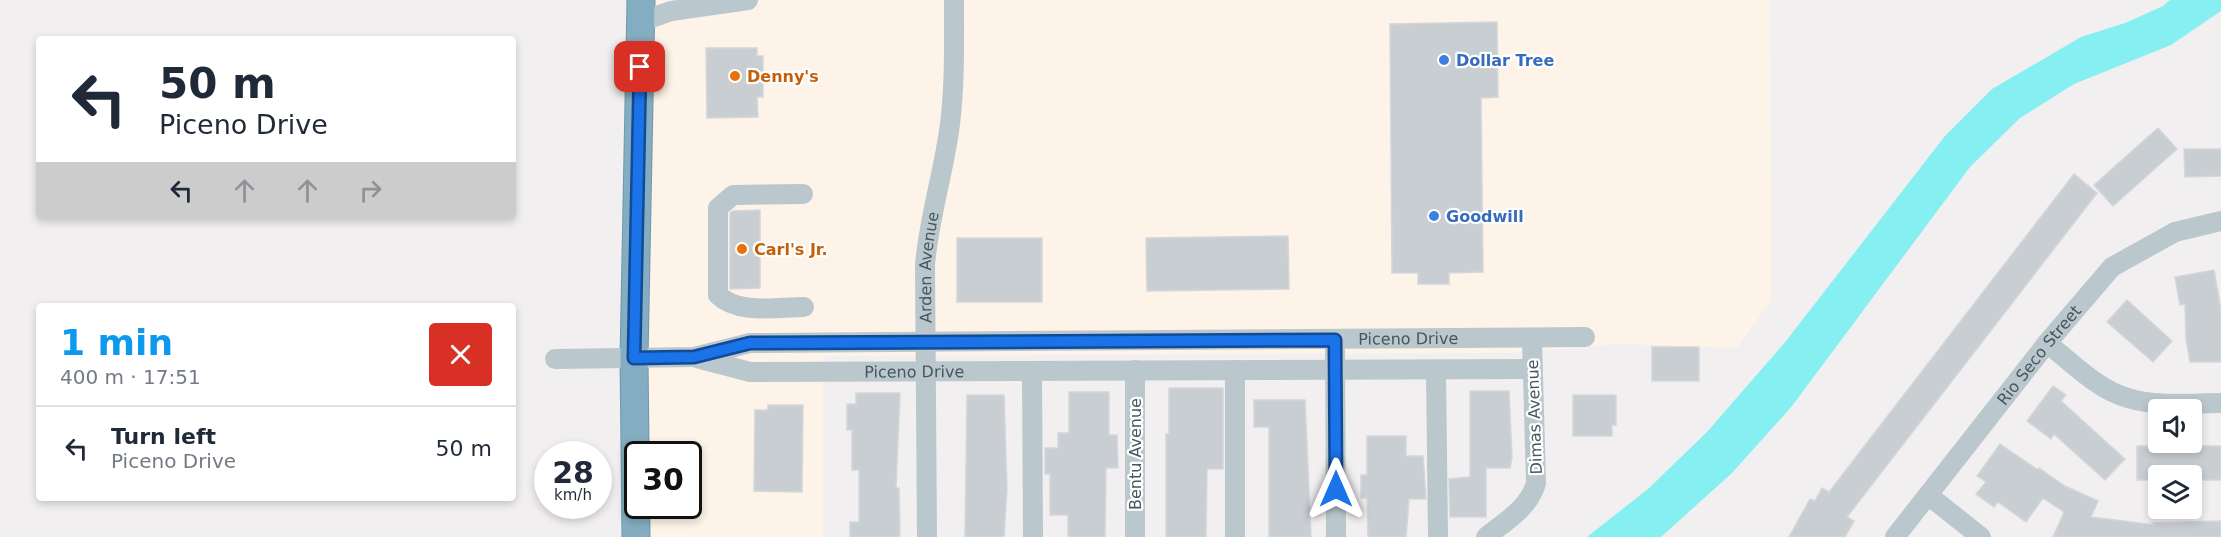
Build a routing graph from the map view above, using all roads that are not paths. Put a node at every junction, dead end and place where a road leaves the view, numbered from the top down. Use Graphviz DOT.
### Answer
graph roads {
  1 [pos="748,0"];
  2 [pos="954,0"];
  3 [pos="641,11"];
  4 [pos="803,194"];
  5 [pos="2221,221"];
  6 [pos="804,307"];
  7 [pos="1585,337"];
  8 [pos="1532,339"];
  9 [pos="1335,340"];
  10 [pos="925,342"];
  11 [pos="2046,343"];
  12 [pos="694,357"];
  13 [pos="634,358"];
  14 [pos="555,359"];
  15 [pos="1532,369"];
  16 [pos="1135,370"];
  17 [pos="1234,370"];
  18 [pos="1436,370"];
  19 [pos="1032,371"];
  20 [pos="1335,371"];
  21 [pos="926,372"];
  22 [pos="2221,403"];
  23 [pos="1928,495"];
  24 [pos="636,537"];
  25 [pos="927,537"];
  26 [pos="1033,537"];
  27 [pos="1135,537"];
  28 [pos="1235,537"];
  29 [pos="1336,537"];
  30 [pos="1438,537"];
  31 [pos="1486,537"];
  32 [pos="1895,537"];
  33 [pos="1981,537"];
  1 -- 3 [label="street"];
  2 -- 10 [label="street, Arden Avenue"];
  3 -- 13 [label="highway"];
  4 -- 6 [label="street"];
  5 -- 11 [label="street, Rio Seco Street"];
  7 -- 8 [label="street, Piceno Drive"];
  8 -- 9 [label="street, Piceno Drive"];
  8 -- 15 [label="street, Dimas Avenue"];
  9 -- 10 [label="street, Piceno Drive"];
  9 -- 20 [label="street"];
  10 -- 12 [label="street, Piceno Drive"];
  10 -- 21 [label="street, Arden Avenue"];
  11 -- 22 [label="street"];
  11 -- 23 [label="street, Rio Seco Street"];
  12 -- 13 [label="street, Piceno Drive"];
  12 -- 21 [label="street, Piceno Drive"];
  13 -- 14 [label="street, Piceno Drive"];
  13 -- 24 [label="highway"];
  15 -- 18 [label="street, Piceno Drive"];
  15 -- 31 [label="street, Dimas Avenue"];
  16 -- 17 [label="street, Piceno Drive"];
  16 -- 19 [label="street, Piceno Drive"];
  16 -- 27 [label="street, Bentu Avenue"];
  17 -- 20 [label="street, Piceno Drive"];
  17 -- 28 [label="street"];
  18 -- 20 [label="street, Piceno Drive"];
  18 -- 30 [label="street"];
  19 -- 21 [label="street, Piceno Drive"];
  19 -- 26 [label="street"];
  20 -- 29 [label="street"];
  21 -- 25 [label="street, Arden Avenue"];
  23 -- 32 [label="street, Rio Seco Street"];
  23 -- 33 [label="street"];
}
